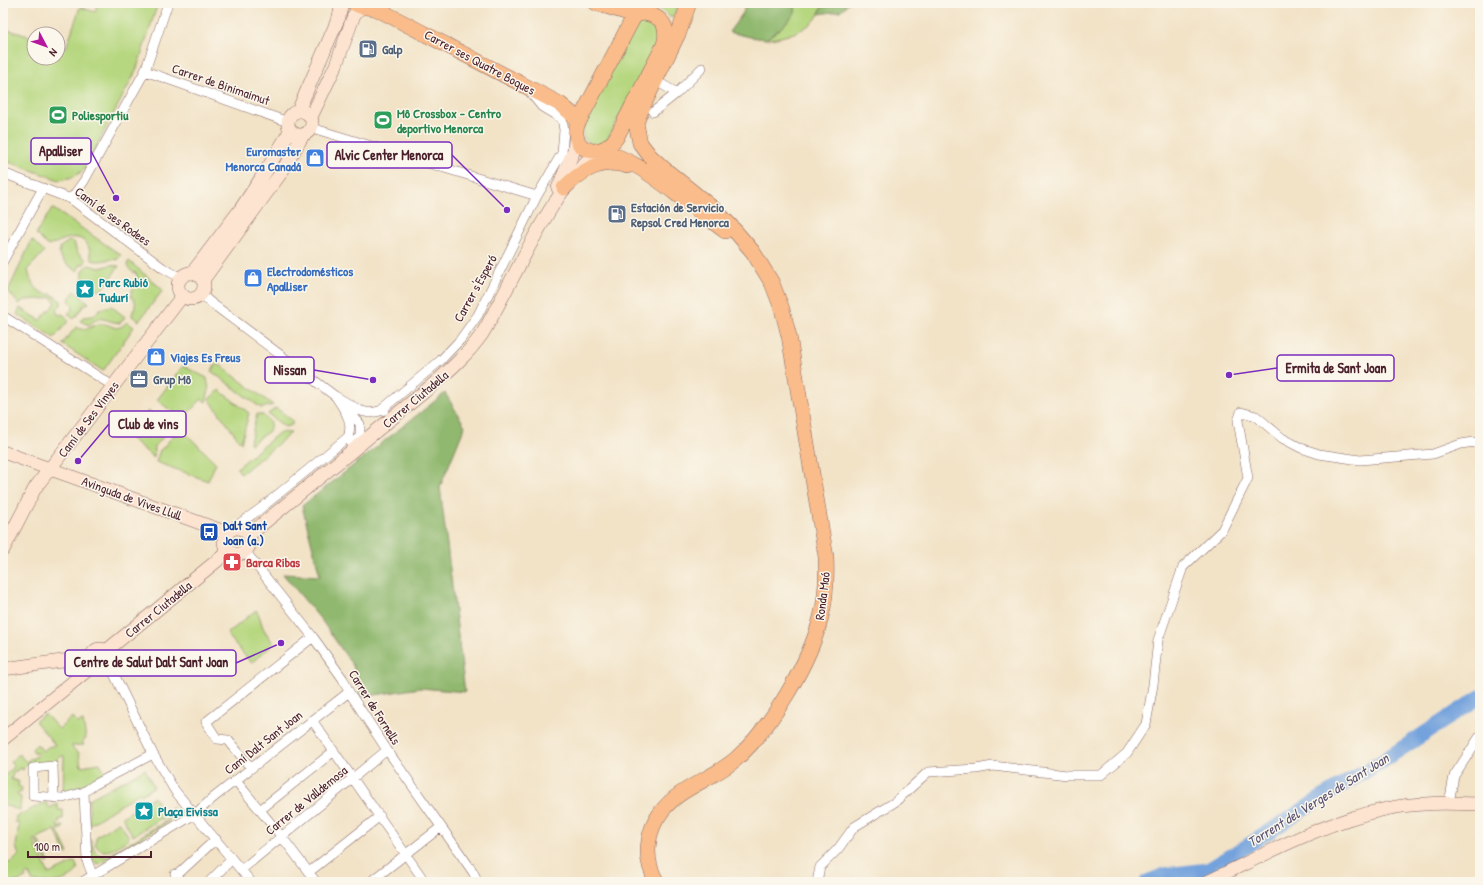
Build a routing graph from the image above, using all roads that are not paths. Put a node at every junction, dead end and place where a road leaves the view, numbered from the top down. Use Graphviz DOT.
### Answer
graph roads {
  1 [pos="168,3"];
  2 [pos="342,3"];
  3 [pos="596,3"];
  4 [pos="684,3"];
  5 [pos="689,3"];
  6 [pos="370,5"];
  7 [pos="638,11"];
  8 [pos="664,45"];
  9 [pos="702,68"];
  10 [pos="145,72"];
  11 [pos="656,81"];
  12 [pos="526,86"];
  13 [pos="677,93"];
  14 [pos="298,111"];
  15 [pos="653,112"];
  16 [pos="624,124"];
  17 [pos="289,126"];
  18 [pos="308,127"];
  19 [pos="577,127"];
  20 [pos="598,151"];
  21 [pos="3,173"];
  22 [pos="662,183"];
  23 [pos="43,188"];
  24 [pos="564,188"];
  25 [pos="537,196"];
  26 [pos="71,200"];
  27 [pos="540,228"];
  28 [pos="744,241"];
  29 [pos="3,261"];
  30 [pos="766,273"];
  31 [pos="186,275"];
  32 [pos="203,280"];
  33 [pos="201,294"];
  34 [pos="183,295"];
  35 [pos="3,316"];
  36 [pos="113,386"];
  37 [pos="335,396"];
  38 [pos="413,401"];
  39 [pos="380,411"];
  40 [pos="1480,446"];
  41 [pos="3,452"];
  42 [pos="50,469"];
  43 [pos="328,470"];
  44 [pos="230,531"];
  45 [pos="249,535"];
  46 [pos="3,550"];
  47 [pos="229,551"];
  48 [pos="244,551"];
  49 [pos="313,637"];
  50 [pos="100,659"];
  51 [pos="3,669"];
  52 [pos="349,692"];
  53 [pos="312,720"];
  54 [pos="1480,736"];
  55 [pos="3,739"];
  56 [pos="387,750"];
  57 [pos="334,751"];
  58 [pos="153,754"];
  59 [pos="251,768"];
  60 [pos="353,778"];
  61 [pos="236,780"];
  62 [pos="84,792"];
  63 [pos="54,798"];
  64 [pos="1449,803"];
  65 [pos="1480,804"];
  66 [pos="260,810"];
  67 [pos="195,814"];
  68 [pos="380,816"];
  69 [pos="442,827"];
  70 [pos="282,837"];
  71 [pos="216,839"];
  72 [pos="406,854"];
  73 [pos="232,859"];
  74 [pos="309,872"];
  75 [pos="175,874"];
  76 [pos="93,876"];
  77 [pos="246,878"];
  78 [pos="82,882"];
  79 [pos="209,882"];
  80 [pos="316,882"];
  81 [pos="370,882"];
  82 [pos="425,882"];
  83 [pos="478,882"];
  84 [pos="657,882"];
  85 [pos="817,882"];
  86 [pos="1207,882"];
  1 -- 10 [label="street"];
  2 -- 14 [label="street"];
  3 -- 7 [label="main road"];
  4 -- 8 [label="main road"];
  5 -- 11 [label="main road"];
  6 -- 12 [label="main road, Carrer ses Quatre Boques"];
  6 -- 18 [label="street"];
  7 -- 8 [label="main road"];
  7 -- 19 [label="main road"];
  8 -- 16 [label="main road"];
  9 -- 13 [label="street"];
  10 -- 17 [label="street, Carrer de Binimaimut"];
  10 -- 26 [label="street"];
  11 -- 13 [label="street"];
  11 -- 28 [label="main road"];
  12 -- 19 [label="main road, Carrer ses Quatre Boques"];
  12 -- 25 [label="street, Carrer s'Esperó"];
  13 -- 15 [label="street"];
  14 -- 17 [label="street"];
  14 -- 18 [label="street"];
  16 -- 20 [label="main road"];
  16 -- 28 [label="main road"];
  17 -- 18 [label="street"];
  17 -- 31 [label="street"];
  18 -- 25 [label="street"];
  18 -- 32 [label="street"];
  19 -- 20 [label="main road, Carrer ses Quatre Boques"];
  19 -- 27 [label="street, Carrer Ciutadella"];
  20 -- 22 [label="main road, Carrer ses Quatre Boques"];
  20 -- 24 [label="street, Carrer Ciutadella"];
  21 -- 23 [label="street, Camí de ses Rodees"];
  22 -- 24 [label="main road"];
  22 -- 30 [label="main road, Ronda Maó"];
  23 -- 26 [label="street, Camí de ses Rodees"];
  23 -- 29 [label="street"];
  24 -- 27 [label="street, Carrer Ciutadella"];
  25 -- 39 [label="street, Carrer s'Esperó"];
  26 -- 31 [label="street, Camí de ses Rodees"];
  27 -- 38 [label="street, Carrer Ciutadella"];
  28 -- 30 [label="main road, Ronda Maó"];
  30 -- 84 [label="main road, Ronda Maó"];
  31 -- 32 [label="street"];
  31 -- 34 [label="street"];
  32 -- 33 [label="street"];
  33 -- 34 [label="street"];
  33 -- 37 [label="street"];
  34 -- 36 [label="street, Camí de Ses Vinyes"];
  35 -- 36 [label="street"];
  36 -- 42 [label="street, Camí de Ses Vinyes"];
  37 -- 39 [label="street"];
  37 -- 43 [label="street"];
  37 -- 44 [label="street"];
  38 -- 39 [label="street"];
  38 -- 43 [label="street, Carrer Ciutadella"];
  40 -- 85 [label="street"];
  41 -- 42 [label="street, Avinguda de Vives Llull"];
  42 -- 44 [label="street, Avinguda de Vives Llull"];
  42 -- 46 [label="street, Camí de Ses Vinyes"];
  43 -- 45 [label="street, Carrer Ciutadella"];
  44 -- 45 [label="street"];
  44 -- 47 [label="street"];
  45 -- 48 [label="street"];
  47 -- 48 [label="street"];
  47 -- 50 [label="street, Carrer Ciutadella"];
  48 -- 49 [label="street, Carrer de Fornells"];
  49 -- 52 [label="street, Carrer de Fornells"];
  49 -- 59 [label="street"];
  50 -- 51 [label="street"];
  50 -- 55 [label="street, Carrer Ciutadella"];
  50 -- 58 [label="street"];
  52 -- 53 [label="street, Camí Dalt Sant Joan"];
  52 -- 56 [label="street, Carrer de Fornells"];
  53 -- 57 [label="street"];
  53 -- 59 [label="street, Camí Dalt Sant Joan"];
  54 -- 64 [label="street"];
  56 -- 60 [label="street, Carrer de Valldemosa"];
  56 -- 69 [label="street, Carrer de Fornells"];
  57 -- 60 [label="street"];
  57 -- 66 [label="street"];
  58 -- 62 [label="street"];
  58 -- 67 [label="street"];
  59 -- 61 [label="street, Camí Dalt Sant Joan"];
  60 -- 68 [label="street"];
  60 -- 70 [label="street, Carrer de Valldemosa"];
  61 -- 66 [label="street"];
  61 -- 67 [label="street, Camí Dalt Sant Joan"];
  62 -- 63 [label="street"];
  62 -- 76 [label="street"];
  64 -- 65 [label="street"];
  64 -- 86 [label="street"];
  66 -- 70 [label="street"];
  67 -- 71 [label="street"];
  67 -- 76 [label="street, Camí Dalt Sant Joan"];
  68 -- 72 [label="street"];
  68 -- 74 [label="street"];
  69 -- 72 [label="street"];
  69 -- 83 [label="street, Carrer de Fornells"];
  70 -- 74 [label="street"];
  70 -- 77 [label="street, Carrer de Valldemosa"];
  71 -- 73 [label="street"];
  71 -- 75 [label="street"];
  72 -- 81 [label="street"];
  72 -- 82 [label="street"];
  73 -- 77 [label="street"];
  73 -- 79 [label="street"];
  74 -- 80 [label="street"];
  76 -- 78 [label="street, Camí Dalt Sant Joan"];
}
